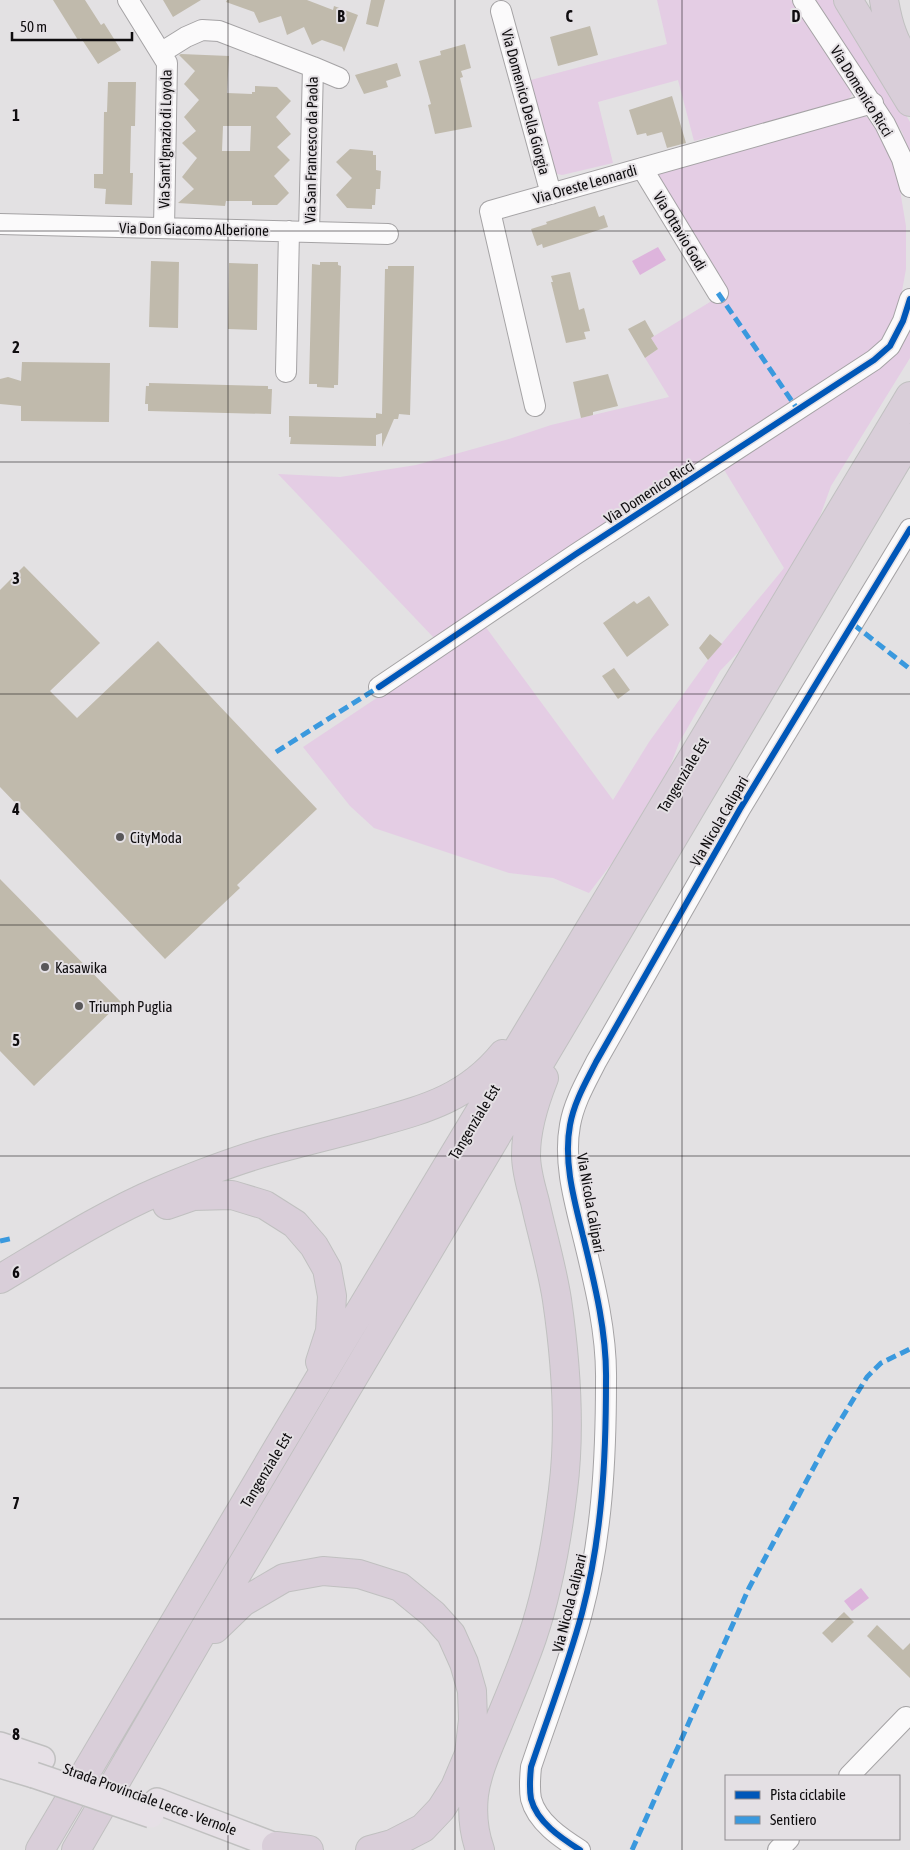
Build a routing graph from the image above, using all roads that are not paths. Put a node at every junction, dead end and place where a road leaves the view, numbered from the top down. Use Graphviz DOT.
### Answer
graph roads {
  1 [pos="128,0"];
  2 [pos="803,0"];
  3 [pos="848,0"];
  4 [pos="884,0"];
  5 [pos="501,11"];
  6 [pos="162,52"];
  7 [pos="910,64"];
  8 [pos="313,67"];
  9 [pos="339,78"];
  10 [pos="910,102"];
  11 [pos="873,103"];
  12 [pos="642,168"];
  13 [pos="910,187"];
  14 [pos="551,194"];
  15 [pos="0,224"];
  16 [pos="164,228"];
  17 [pos="289,231"];
  18 [pos="309,232"];
  19 [pos="388,234"];
  20 [pos="718,293"];
  21 [pos="910,299"];
  22 [pos="286,372"];
  23 [pos="910,376"];
  24 [pos="910,396"];
  25 [pos="536,406"];
  26 [pos="910,438"];
  27 [pos="852,493"];
  28 [pos="910,529"];
  29 [pos="379,687"];
  30 [pos="614,913"];
  31 [pos="0,1279"];
  32 [pos="0,1298"];
  33 [pos="279,1446"];
  34 [pos="906,1717"];
  35 [pos="0,1745"];
  36 [pos="0,1764"];
  37 [pos="38,1767"];
  38 [pos="850,1775"];
  39 [pos="788,1840"];
  40 [pos="78,1847"];
  41 [pos="271,1849"];
  42 [pos="40,1850"];
  43 [pos="309,1850"];
  44 [pos="370,1850"];
  45 [pos="480,1850"];
  46 [pos="580,1850"];
  47 [pos="778,1850"];
  1 -- 6 [label="street, Via Sant'Ignazio di Loyola"];
  2 -- 11 [label="street, Via Domenico Ricci"];
  3 -- 10 [label="highway"];
  4 -- 7 [label="highway"];
  5 -- 14 [label="street, Via Domenico Della Giorgia"];
  6 -- 8 [label="street, Via San Francesco da Paola"];
  6 -- 16 [label="street, Via Sant'Ignazio di Loyola"];
  8 -- 9 [label="street, Via San Francesco da Paola"];
  8 -- 18 [label="street, Via San Francesco da Paola"];
  11 -- 12 [label="street, Via Oreste Leonardi"];
  11 -- 13 [label="street, Via Domenico Ricci"];
  12 -- 14 [label="street, Via Oreste Leonardi"];
  12 -- 20 [label="street, Via Ottavio Godi"];
  14 -- 25 [label="street, Via Oreste Leonardi"];
  15 -- 16 [label="street, Via Don Giacomo Alberione"];
  16 -- 17 [label="street, Via Don Giacomo Alberione"];
  17 -- 18 [label="street, Via Don Giacomo Alberione"];
  17 -- 22 [label="street"];
  18 -- 19 [label="street, Via Don Giacomo Alberione"];
  21 -- 29 [label="street, Via Domenico Ricci"];
  23 -- 27 [label="highway"];
  24 -- 27 [label="highway, Tangenziale Est"];
  26 -- 30 [label="highway, Tangenziale Est"];
  27 -- 30 [label="highway, Tangenziale Est"];
  28 -- 46 [label="street, Via Nicola Calipari"];
  30 -- 31 [label="highway"];
  30 -- 33 [label="highway, Tangenziale Est"];
  30 -- 40 [label="highway, Tangenziale Est"];
  30 -- 45 [label="highway"];
  32 -- 33 [label="highway"];
  33 -- 42 [label="highway, Tangenziale Est"];
  34 -- 38 [label="street"];
  35 -- 37 [label="main road"];
  36 -- 37 [label="main road"];
  37 -- 41 [label="main road, Strada Provinciale Lecce - Vernole, bridge"];
  39 -- 47 [label="street"];
  40 -- 44 [label="highway"];
  41 -- 43 [label="highway"];
}
